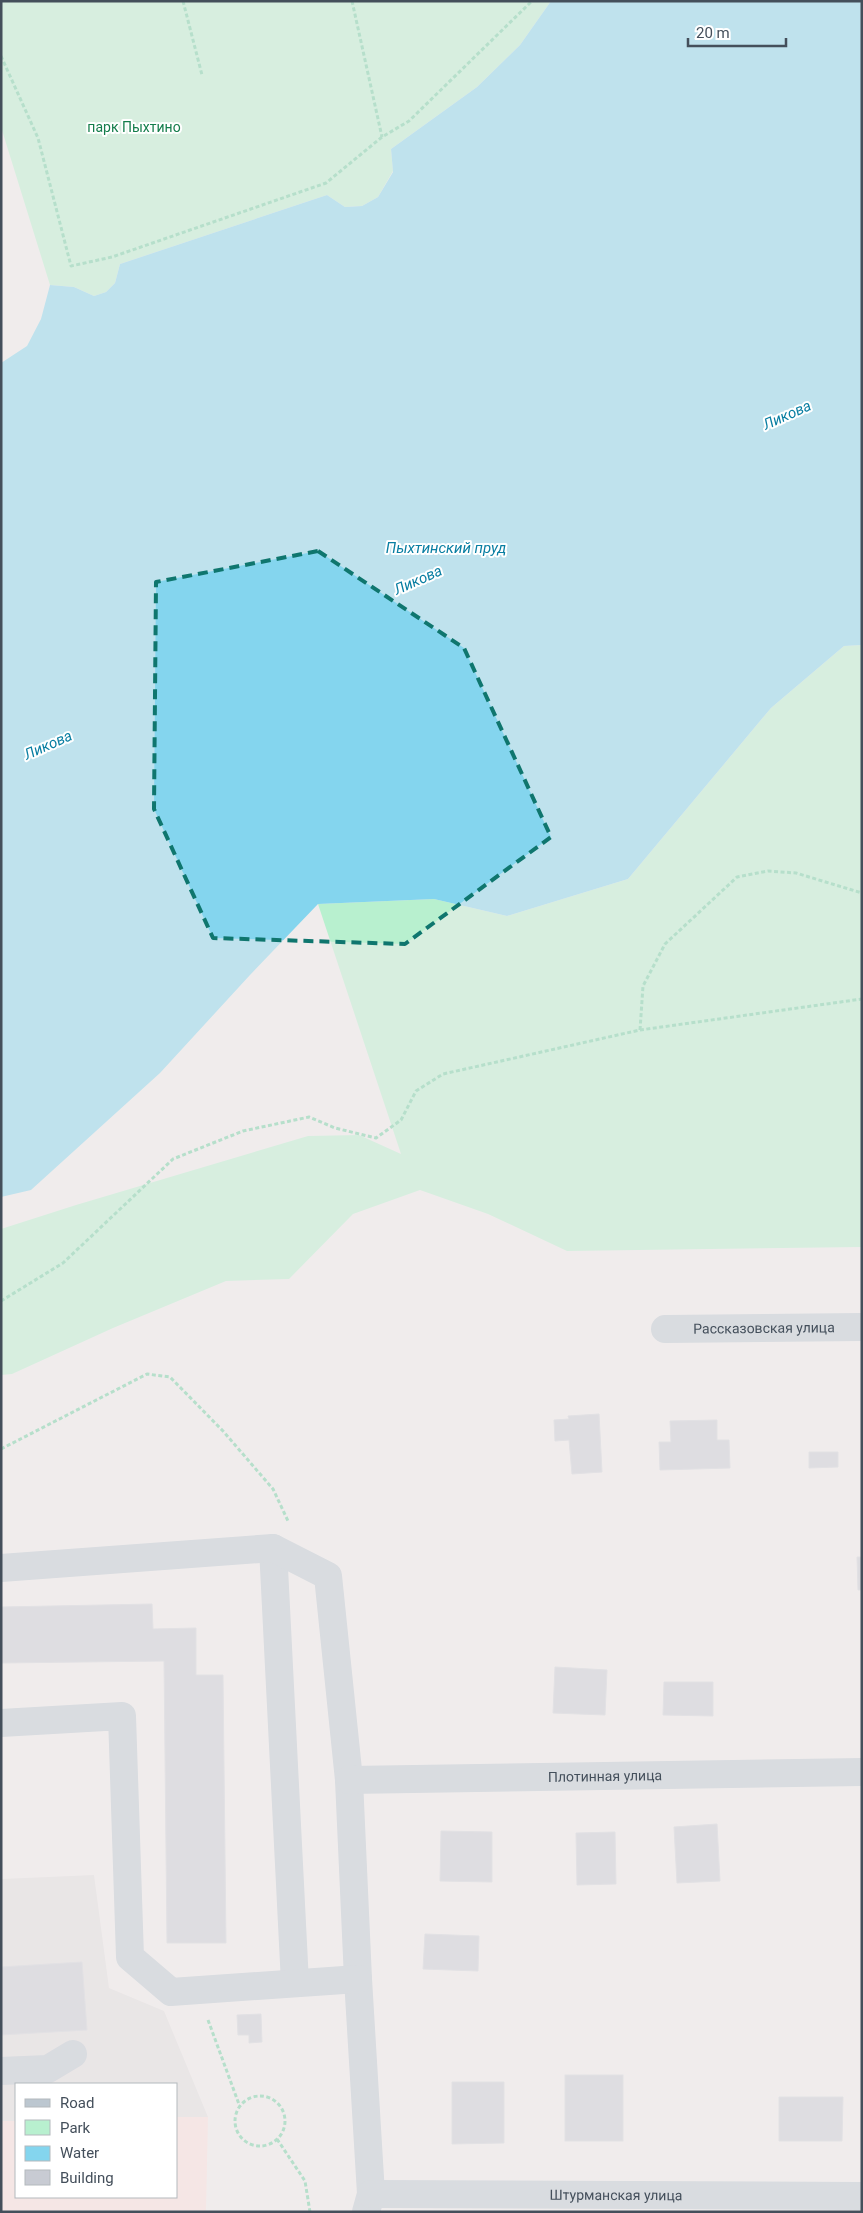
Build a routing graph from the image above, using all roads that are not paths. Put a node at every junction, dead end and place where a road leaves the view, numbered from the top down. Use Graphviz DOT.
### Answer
graph roads {
  1 [pos="862,1327"];
  2 [pos="666,1328"];
  3 [pos="273,1548"];
  4 [pos="1,1568"];
  5 [pos="1,1722"];
  6 [pos="862,1772"];
  7 [pos="350,1780"];
  8 [pos="358,1979"];
  9 [pos="295,1983"];
  10 [pos="73,2054"];
  11 [pos="1,2071"];
  12 [pos="862,2196"];
  13 [pos="368,2203"];
  1 -- 2 [label="street, Рассказовская улица"];
  3 -- 4 [label="street"];
  3 -- 7 [label="street"];
  3 -- 9 [label="street"];
  5 -- 9 [label="street"];
  6 -- 7 [label="street, Плотинная улица"];
  7 -- 8 [label="street"];
  8 -- 9 [label="street"];
  8 -- 13 [label="street"];
  10 -- 11 [label="street"];
  12 -- 13 [label="street, Штурманская улица"];
}
